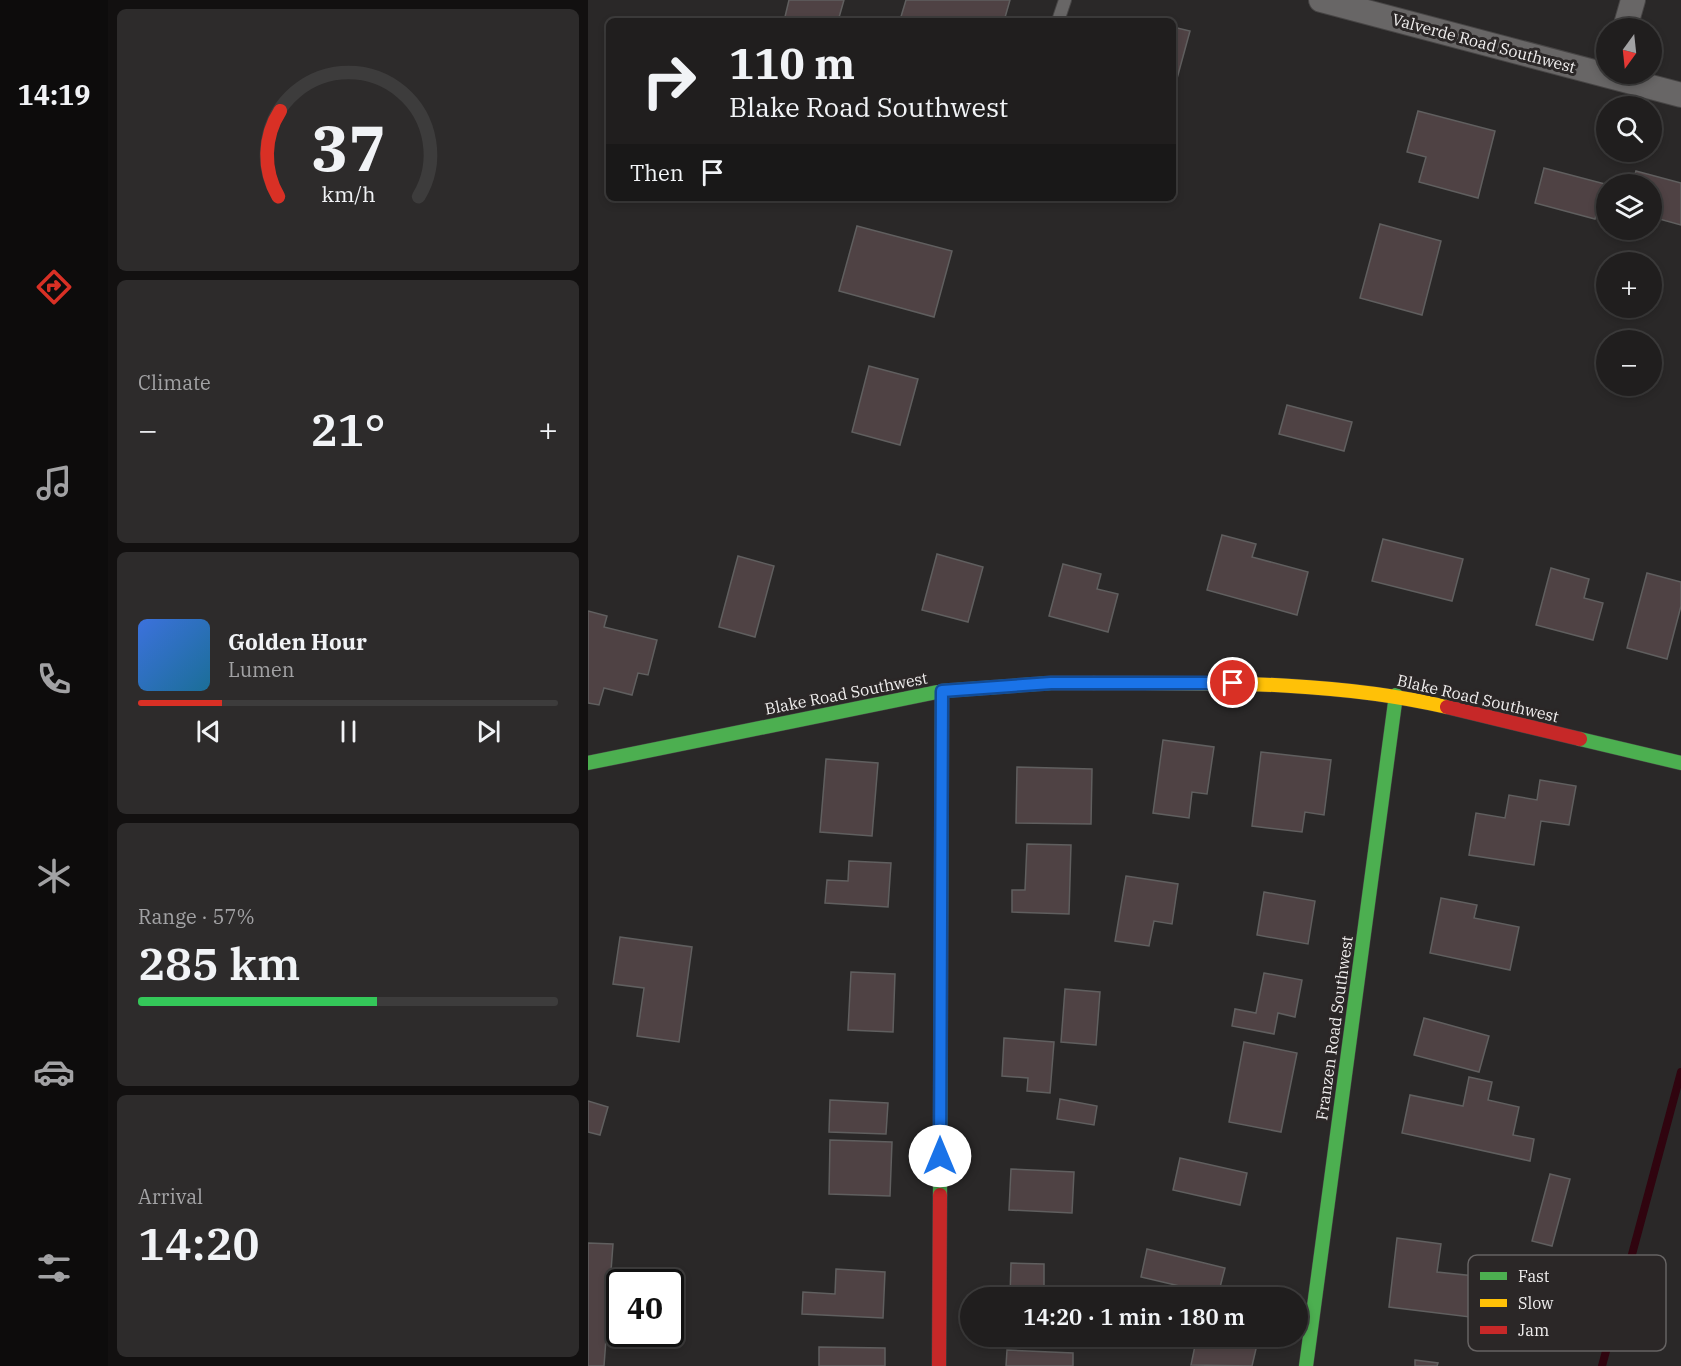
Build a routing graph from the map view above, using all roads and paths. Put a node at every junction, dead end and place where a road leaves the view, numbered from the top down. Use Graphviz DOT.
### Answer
graph roads {
  1 [pos="1065,0"];
  2 [pos="1321,0"];
  3 [pos="1633,0"];
  4 [pos="1059,18"];
  5 [pos="1628,18"];
  6 [pos="1596,71"];
  7 [pos="1643,84"];
  8 [pos="1681,95"];
  9 [pos="942,691"];
  10 [pos="1396,695"];
  11 [pos="1681,763"];
  12 [pos="588,764"];
  13 [pos="939,1366"];
  14 [pos="1305,1366"];
  1 -- 4 [label="lane"];
  2 -- 6 [label="street, Valverde Road Southwest"];
  3 -- 5 [label="street"];
  7 -- 8 [label="street, Valverde Road Southwest"];
  9 -- 10 [label="street, Blake Road Southwest"];
  9 -- 12 [label="street, Blake Road Southwest"];
  9 -- 13 [label="street"];
  10 -- 11 [label="street, Blake Road Southwest"];
  10 -- 14 [label="street, Franzen Road Southwest"];
}
